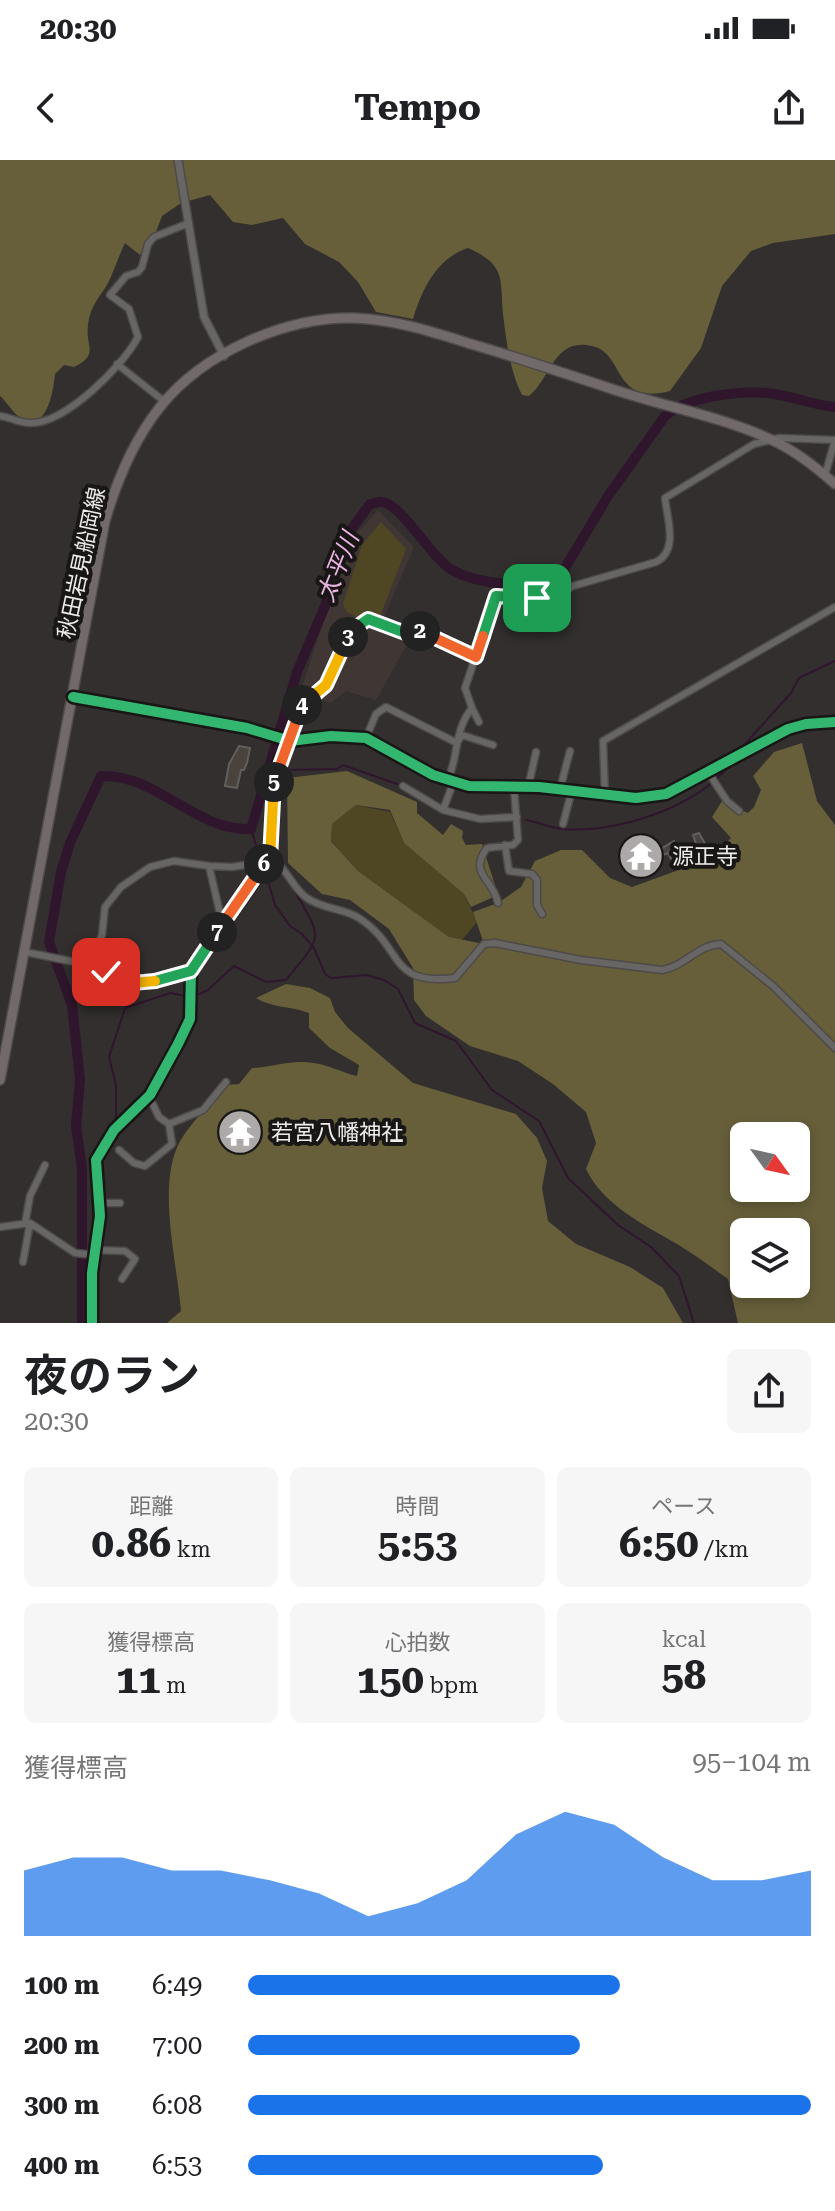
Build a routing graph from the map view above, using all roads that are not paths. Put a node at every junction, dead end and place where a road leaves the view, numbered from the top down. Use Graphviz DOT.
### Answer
graph roads {
  1 [pos="178,160"];
  2 [pos="189,223"];
  3 [pos="224,356"];
  4 [pos="117,364"];
  5 [pos="165,402"];
  6 [pos="0,416"];
  7 [pos="772,440"];
  8 [pos="835,440"];
  9 [pos="825,475"];
  10 [pos="835,484"];
  11 [pos="835,607"];
  12 [pos="476,657"];
  13 [pos="73,697"];
  14 [pos="472,708"];
  15 [pos="479,722"];
  16 [pos="835,722"];
  17 [pos="366,738"];
  18 [pos="288,741"];
  19 [pos="457,743"];
  20 [pos="493,745"];
  21 [pos="570,751"];
  22 [pos="536,752"];
  23 [pos="711,778"];
  24 [pos="448,780"];
  25 [pos="403,786"];
  26 [pos="514,788"];
  27 [pos="528,788"];
  28 [pos="560,789"];
  29 [pos="572,790"];
  30 [pos="605,795"];
  31 [pos="443,810"];
  32 [pos="739,811"];
  33 [pos="517,817"];
  34 [pos="563,824"];
  35 [pos="505,845"];
  36 [pos="270,858"];
  37 [pos="209,866"];
  38 [pos="262,867"];
  39 [pos="498,903"];
  40 [pos="542,914"];
  41 [pos="222,922"];
  42 [pos="25,952"];
  43 [pos="90,965"];
  44 [pos="191,971"];
  45 [pos="835,1048"];
  46 [pos="0,1080"];
  47 [pos="226,1082"];
  48 [pos="149,1096"];
  49 [pos="169,1124"];
  50 [pos="119,1150"];
  51 [pos="45,1165"];
  52 [pos="100,1203"];
  53 [pos="120,1203"];
  54 [pos="28,1224"];
  55 [pos="0,1227"];
  56 [pos="93,1253"];
  57 [pos="23,1262"];
  58 [pos="122,1279"];
  59 [pos="92,1323"];
  1 -- 2 [label="street"];
  2 -- 3 [label="street"];
  2 -- 4 [label="street"];
  3 -- 5 [label="main road, 秋田岩見船岡線"];
  3 -- 7 [label="main road, 秋田岩見船岡線"];
  4 -- 5 [label="street"];
  4 -- 6 [label="street"];
  5 -- 13 [label="main road, 秋田岩見船岡線"];
  7 -- 8 [label="street"];
  7 -- 9 [label="main road, 秋田岩見船岡線"];
  7 -- 12 [label="street"];
  8 -- 9 [label="street"];
  9 -- 10 [label="main road, 秋田岩見船岡線"];
  11 -- 30 [label="street"];
  12 -- 14 [label="street"];
  12 -- 18 [label="street"];
  13 -- 18 [label="street"];
  13 -- 42 [label="main road, 秋田岩見船岡線"];
  14 -- 15 [label="street"];
  14 -- 19 [label="street"];
  16 -- 23 [label="street"];
  17 -- 18 [label="street"];
  17 -- 19 [label="street"];
  17 -- 24 [label="street"];
  18 -- 36 [label="street"];
  19 -- 20 [label="street"];
  19 -- 24 [label="street"];
  21 -- 28 [label="street"];
  22 -- 27 [label="street"];
  23 -- 30 [label="street"];
  23 -- 32 [label="street"];
  24 -- 26 [label="street"];
  24 -- 31 [label="street"];
  25 -- 31 [label="street"];
  26 -- 27 [label="street"];
  26 -- 33 [label="street"];
  27 -- 28 [label="street"];
  28 -- 29 [label="street"];
  29 -- 30 [label="street"];
  29 -- 34 [label="street"];
  31 -- 33 [label="street"];
  33 -- 35 [label="street"];
  35 -- 39 [label="street"];
  35 -- 40 [label="street"];
  36 -- 38 [label="street"];
  36 -- 45 [label="street"];
  37 -- 38 [label="street"];
  37 -- 41 [label="street"];
  37 -- 43 [label="street"];
  38 -- 41 [label="street"];
  41 -- 44 [label="street"];
  42 -- 43 [label="street"];
  42 -- 46 [label="main road, 秋田岩見船岡線"];
  43 -- 44 [label="street"];
  44 -- 48 [label="street"];
  47 -- 49 [label="street"];
  48 -- 49 [label="street"];
  48 -- 52 [label="street"];
  49 -- 50 [label="street"];
  51 -- 54 [label="street"];
  52 -- 53 [label="street"];
  52 -- 56 [label="street"];
  54 -- 55 [label="street"];
  54 -- 56 [label="street"];
  54 -- 57 [label="street"];
  56 -- 58 [label="street"];
  56 -- 59 [label="street"];
}
